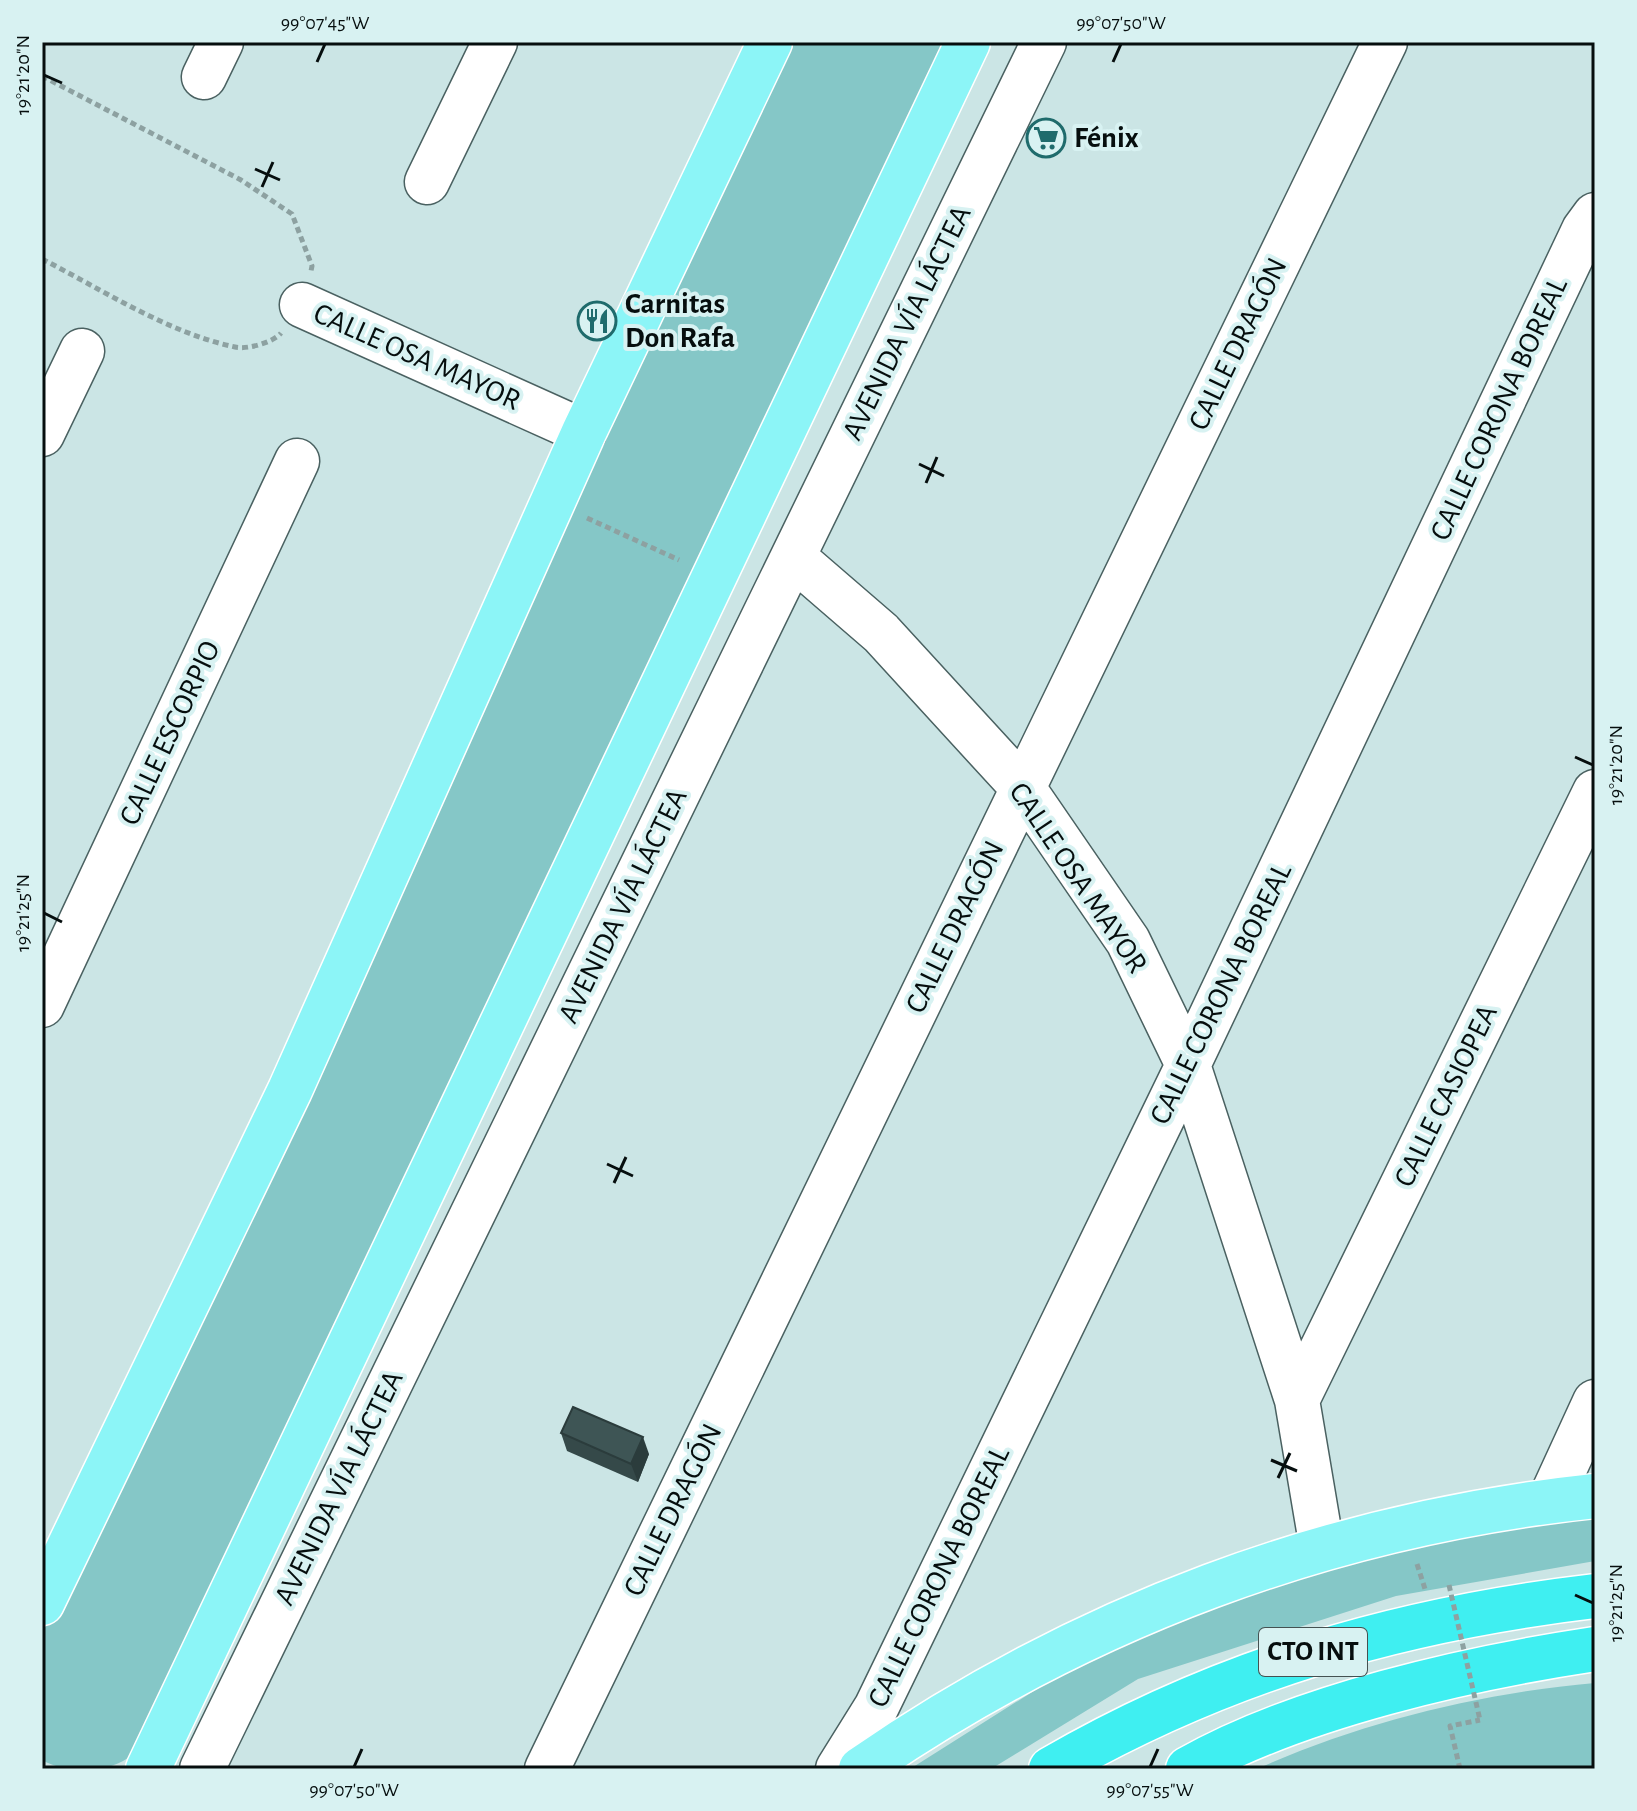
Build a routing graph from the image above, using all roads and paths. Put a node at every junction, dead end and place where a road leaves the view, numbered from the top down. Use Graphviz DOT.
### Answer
graph roads {
  1 [pos="495,42"];
  2 [pos="770,42"];
  3 [pos="968,42"];
  4 [pos="1044,42"];
  5 [pos="1385,42"];
  6 [pos="42,76"];
  7 [pos="427,182"];
  8 [pos="1595,215"];
  9 [pos="42,259"];
  10 [pos="302,305"];
  11 [pos="82,351"];
  12 [pos="584,432"];
  13 [pos="42,434"];
  14 [pos="297,461"];
  15 [pos="552,502"];
  16 [pos="793,557"];
  17 [pos="713,575"];
  18 [pos="1023,788"];
  19 [pos="1595,792"];
  20 [pos="42,1005"];
  21 [pos="1188,1065"];
  22 [pos="1297,1400"];
  23 [pos="1595,1402"];
  24 [pos="1595,1496"];
  25 [pos="1550,1500"];
  26 [pos="1322,1548"];
  27 [pos="1449,1585"];
  28 [pos="1595,1596"];
  29 [pos="42,1603"];
  30 [pos="1595,1649"];
  31 [pos="862,1766"];
  32 [pos="148,1769"];
  33 [pos="202,1769"];
  34 [pos="547,1769"];
  35 [pos="1051,1769"];
  36 [pos="1188,1769"];
  37 [pos="1460,1769"];
  1 -- 7 [label="street"];
  2 -- 12 [label="main road"];
  3 -- 17 [label="main road, AVENIDA VÍA LÁCTEA"];
  4 -- 16 [label="street, AVENIDA VÍA LÁCTEA"];
  5 -- 18 [label="street, CALLE DRAGÓN"];
  6 -- 10 [label="path"];
  8 -- 21 [label="street, CALLE CORONA BOREAL"];
  9 -- 10 [label="path, CALLE OSA MAYOR"];
  10 -- 12 [label="street, CALLE OSA MAYOR"];
  11 -- 13 [label="street"];
  12 -- 15 [label="main road"];
  14 -- 20 [label="street, CALLE ESCORPIO"];
  15 -- 17 [label="path"];
  15 -- 29 [label="main road"];
  16 -- 18 [label="street, CALLE OSA MAYOR"];
  16 -- 33 [label="street, AVENIDA VÍA LÁCTEA"];
  17 -- 32 [label="main road, AVENIDA VÍA LÁCTEA"];
  18 -- 21 [label="street, CALLE OSA MAYOR"];
  18 -- 34 [label="street, CALLE DRAGÓN"];
  19 -- 22 [label="street, CALLE CASIOPEA"];
  21 -- 22 [label="street, CALLE OSA MAYOR"];
  21 -- 31 [label="street, CALLE CORONA BOREAL"];
  22 -- 26 [label="street, CALLE OSA MAYOR"];
  23 -- 25 [label="street"];
  24 -- 25 [label="main road"];
  25 -- 26 [label="main road"];
  26 -- 31 [label="main road"];
  27 -- 37 [label="path, bridge"];
  28 -- 35 [label="highway, CTO INT"];
  30 -- 36 [label="highway, CTO INT"];
}
